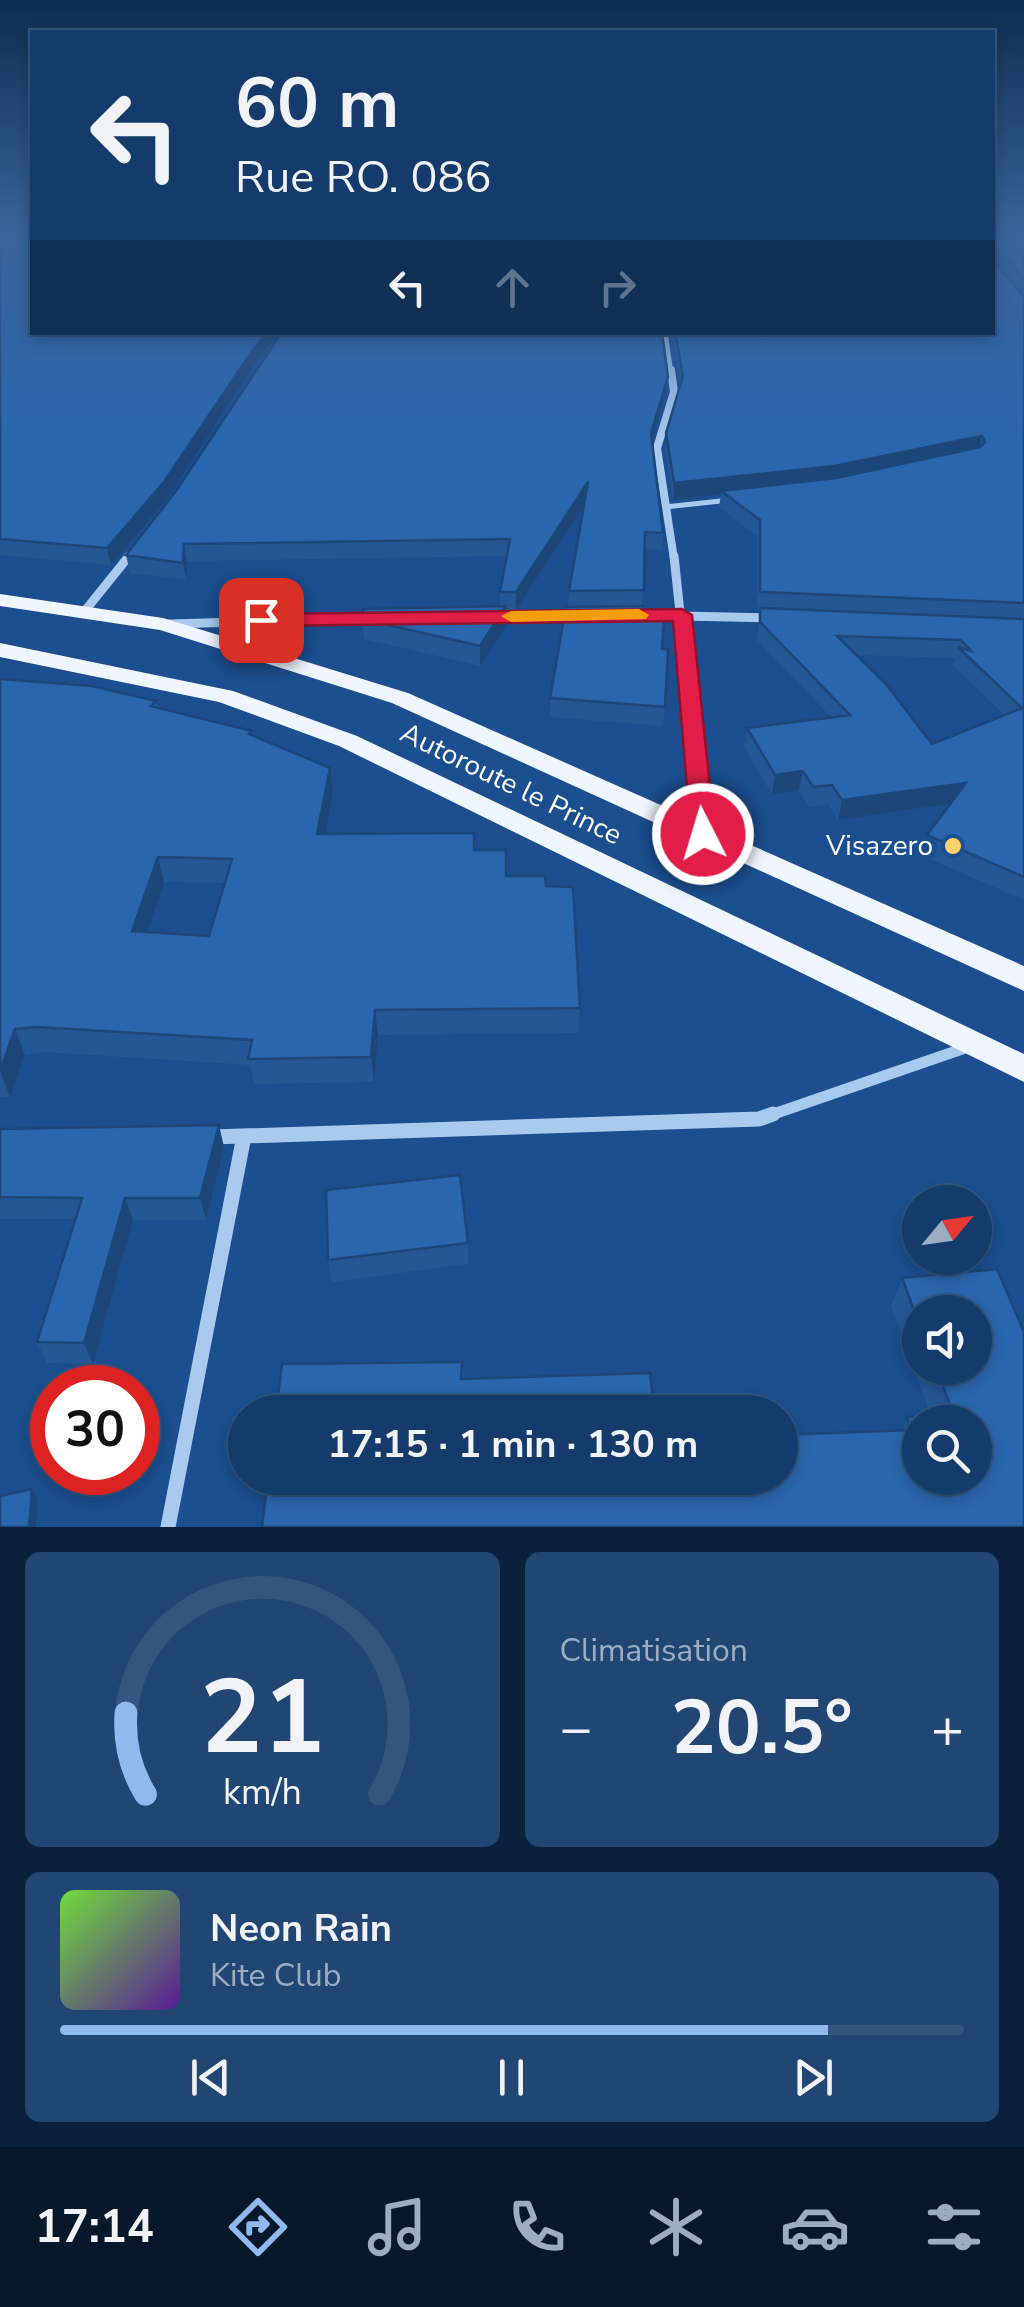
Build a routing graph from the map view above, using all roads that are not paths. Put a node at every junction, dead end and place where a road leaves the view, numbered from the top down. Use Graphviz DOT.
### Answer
graph roads {
  1 [pos="666,335"];
  2 [pos="739,498"];
  3 [pos="665,507"];
  4 [pos="148,534"];
  5 [pos="0,600"];
  6 [pos="84,612"];
  7 [pos="623,615"];
  8 [pos="682,615"];
  9 [pos="484,616"];
  10 [pos="584,616"];
  11 [pos="385,618"];
  12 [pos="778,619"];
  13 [pos="163,624"];
  14 [pos="0,650"];
  15 [pos="703,834"];
  16 [pos="1024,979"];
  17 [pos="974,1045"];
  18 [pos="1024,1069"];
  19 [pos="244,1136"];
  20 [pos="188,1137"];
  21 [pos="168,1527"];
  1 -- 3 [label="street"];
  2 -- 3 [label="lane"];
  3 -- 8 [label="street"];
  4 -- 6 [label="street"];
  5 -- 6 [label="main road, Autoroute le Prince"];
  6 -- 13 [label="main road, Autoroute le Prince"];
  7 -- 8 [label="street"];
  8 -- 12 [label="street"];
  8 -- 15 [label="street"];
  9 -- 10 [label="street"];
  11 -- 13 [label="street"];
  13 -- 15 [label="main road, Autoroute le Prince"];
  14 -- 17 [label="main road, Autoroute le Prince"];
  15 -- 16 [label="main road, Autoroute le Prince"];
  17 -- 18 [label="main road, Autoroute le Prince"];
  17 -- 19 [label="street"];
  19 -- 20 [label="street"];
  19 -- 21 [label="street"];
}
